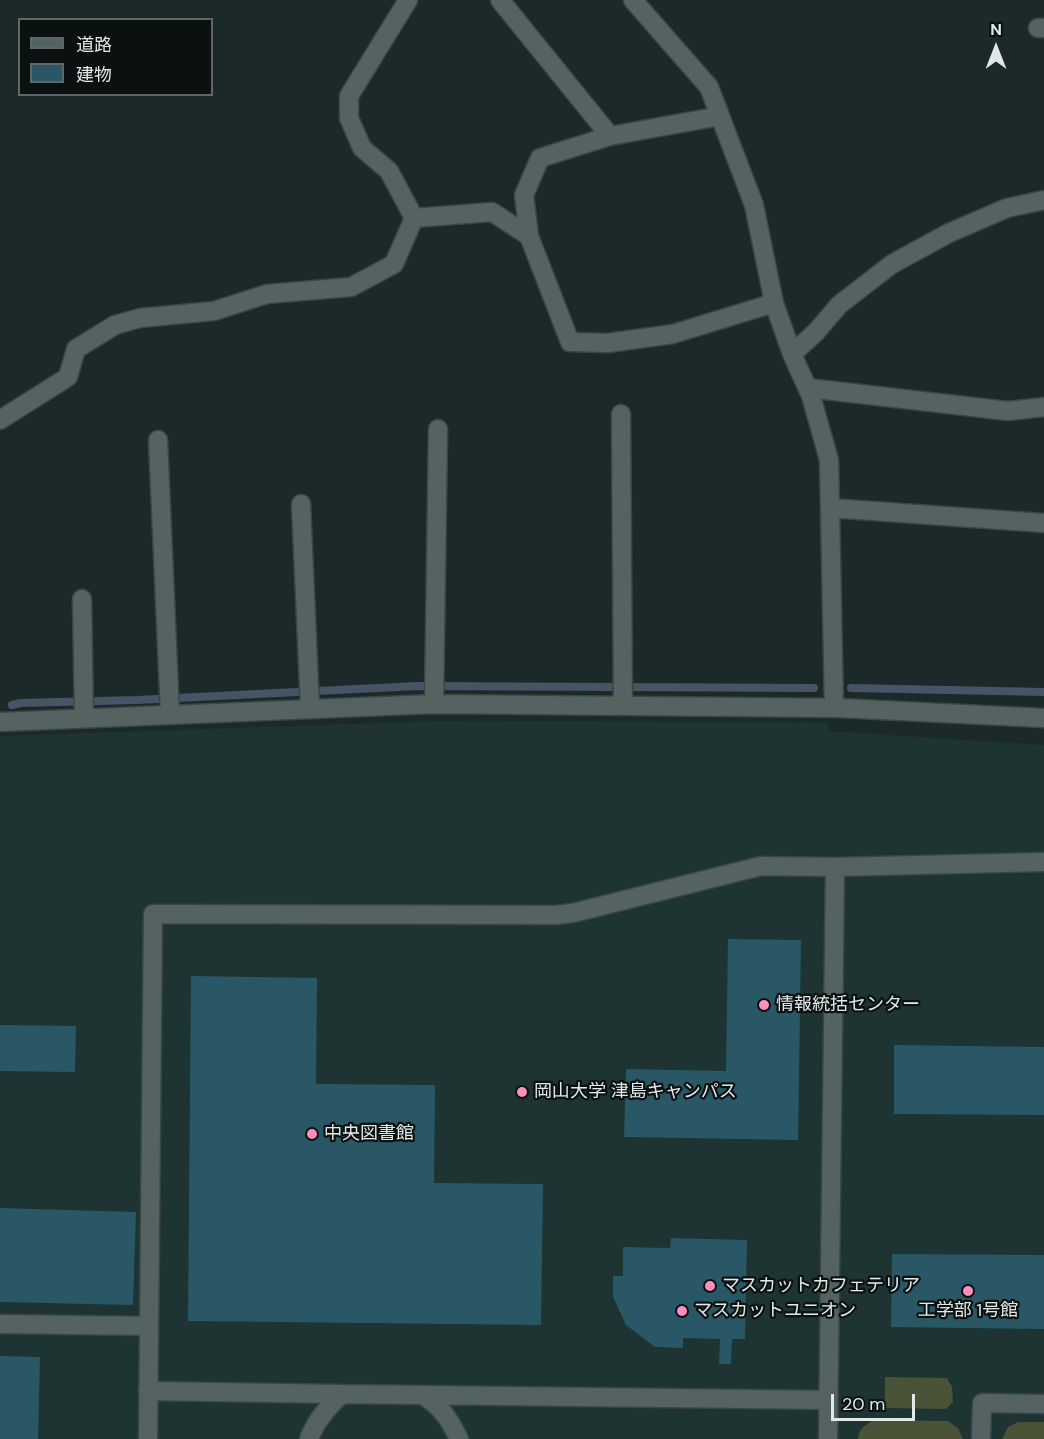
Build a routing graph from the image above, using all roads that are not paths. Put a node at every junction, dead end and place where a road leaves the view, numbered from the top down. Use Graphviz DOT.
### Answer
graph roads {
  1 [pos="408,0"];
  2 [pos="500,0"];
  3 [pos="633,0"];
  4 [pos="720,116"];
  5 [pos="610,136"];
  6 [pos="1044,200"];
  7 [pos="414,218"];
  8 [pos="530,236"];
  9 [pos="774,303"];
  10 [pos="792,354"];
  11 [pos="808,388"];
  12 [pos="1044,407"];
  13 [pos="621,414"];
  14 [pos="0,420"];
  15 [pos="438,429"];
  16 [pos="158,440"];
  17 [pos="301,504"];
  18 [pos="830,508"];
  19 [pos="1044,523"];
  20 [pos="82,599"];
  21 [pos="435,693"];
  22 [pos="623,693"];
  23 [pos="309,697"];
  24 [pos="170,705"];
  25 [pos="84,707"];
  26 [pos="834,708"];
  27 [pos="1044,718"];
  28 [pos="0,722"];
  29 [pos="1044,862"];
  30 [pos="835,867"];
  31 [pos="0,1324"];
  32 [pos="149,1326"];
  33 [pos="148,1392"];
  34 [pos="342,1394"];
  35 [pos="423,1395"];
  36 [pos="828,1400"];
  37 [pos="1044,1404"];
  38 [pos="148,1439"];
  39 [pos="309,1439"];
  40 [pos="459,1439"];
  41 [pos="828,1439"];
  42 [pos="981,1439"];
  1 -- 7 [label="street"];
  2 -- 5 [label="street"];
  3 -- 4 [label="street"];
  4 -- 5 [label="street"];
  4 -- 9 [label="street"];
  5 -- 8 [label="street"];
  6 -- 10 [label="street"];
  7 -- 8 [label="street"];
  7 -- 14 [label="street"];
  8 -- 9 [label="street"];
  9 -- 10 [label="street"];
  10 -- 11 [label="street"];
  11 -- 12 [label="street"];
  11 -- 18 [label="street"];
  13 -- 22 [label="street"];
  15 -- 21 [label="street"];
  16 -- 24 [label="street"];
  17 -- 23 [label="street"];
  18 -- 19 [label="street"];
  18 -- 26 [label="street"];
  20 -- 25 [label="street"];
  21 -- 22 [label="street"];
  21 -- 23 [label="street"];
  22 -- 26 [label="street"];
  23 -- 24 [label="street"];
  24 -- 25 [label="street"];
  25 -- 28 [label="street"];
  26 -- 27 [label="street"];
  29 -- 30 [label="street"];
  30 -- 32 [label="street"];
  30 -- 36 [label="street"];
  31 -- 32 [label="street"];
  32 -- 33 [label="street"];
  33 -- 34 [label="street"];
  33 -- 38 [label="street"];
  34 -- 35 [label="street"];
  34 -- 39 [label="street"];
  35 -- 36 [label="street"];
  35 -- 40 [label="street"];
  36 -- 41 [label="street"];
  37 -- 42 [label="street"];
}
